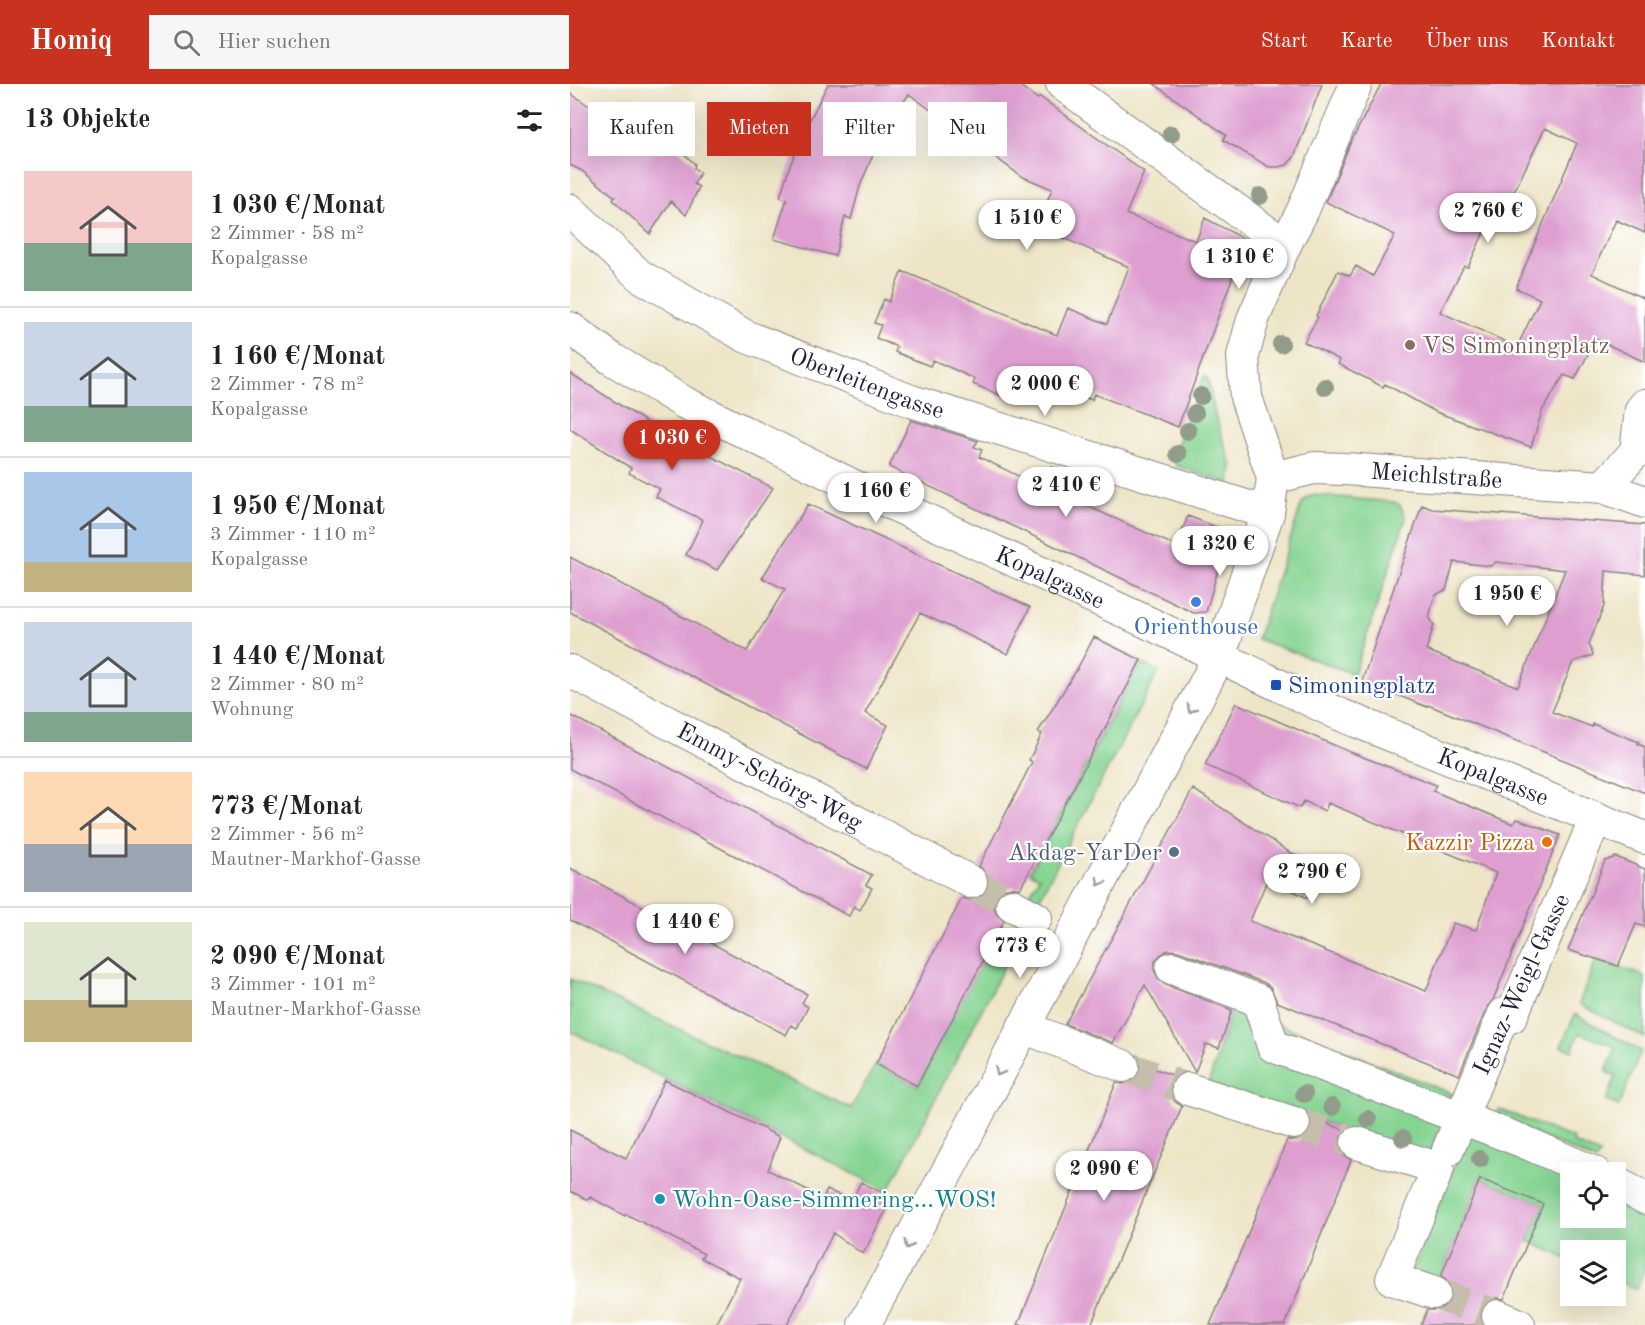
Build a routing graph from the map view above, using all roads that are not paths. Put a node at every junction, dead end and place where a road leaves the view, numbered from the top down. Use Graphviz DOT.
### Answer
graph roads {
  1 [pos="1062,84"];
  2 [pos="1356,84"];
  3 [pos="570,210"];
  4 [pos="1285,244"];
  5 [pos="570,328"];
  6 [pos="1645,405"];
  7 [pos="1642,458"];
  8 [pos="1272,478"];
  9 [pos="1603,487"];
  10 [pos="1645,502"];
  11 [pos="1268,513"];
  12 [pos="1219,657"];
  13 [pos="570,671"];
  14 [pos="1596,818"];
  15 [pos="1645,838"];
  16 [pos="971,882"];
  17 [pos="1172,968"];
  18 [pos="1023,1027"];
  19 [pos="1123,1066"];
  20 [pos="1188,1089"];
  21 [pos="1461,1118"];
  22 [pos="1294,1123"];
  23 [pos="1357,1143"];
  24 [pos="1443,1159"];
  25 [pos="1574,1162"];
  26 [pos="1626,1188"];
  27 [pos="1645,1198"];
  28 [pos="1434,1293"];
  29 [pos="864,1325"];
  1 -- 4 [label="street"];
  2 -- 4 [label="street"];
  3 -- 11 [label="street, Oberleitengasse"];
  4 -- 8 [label="street"];
  5 -- 12 [label="street, Kopalgasse"];
  6 -- 7 [label="street"];
  7 -- 9 [label="street, Meichlstraße"];
  8 -- 9 [label="street, Meichlstraße"];
  8 -- 11 [label="street"];
  9 -- 10 [label="street, Meichlstraße"];
  11 -- 12 [label="street"];
  12 -- 14 [label="street, Kopalgasse"];
  12 -- 18 [label="street, one-way"];
  13 -- 16 [label="street, Emmy-Schörg-Weg"];
  14 -- 15 [label="street, Kopalgasse"];
  14 -- 21 [label="street, Ignaz-Weigl-Gasse"];
  17 -- 21 [label="street"];
  18 -- 19 [label="street"];
  18 -- 29 [label="street, one-way"];
  20 -- 22 [label="street"];
  21 -- 24 [label="street, Ignaz-Weigl-Gasse"];
  21 -- 25 [label="street"];
  23 -- 24 [label="street"];
  24 -- 28 [label="street, Ignaz-Weigl-Gasse"];
  26 -- 27 [label="street"];
}
